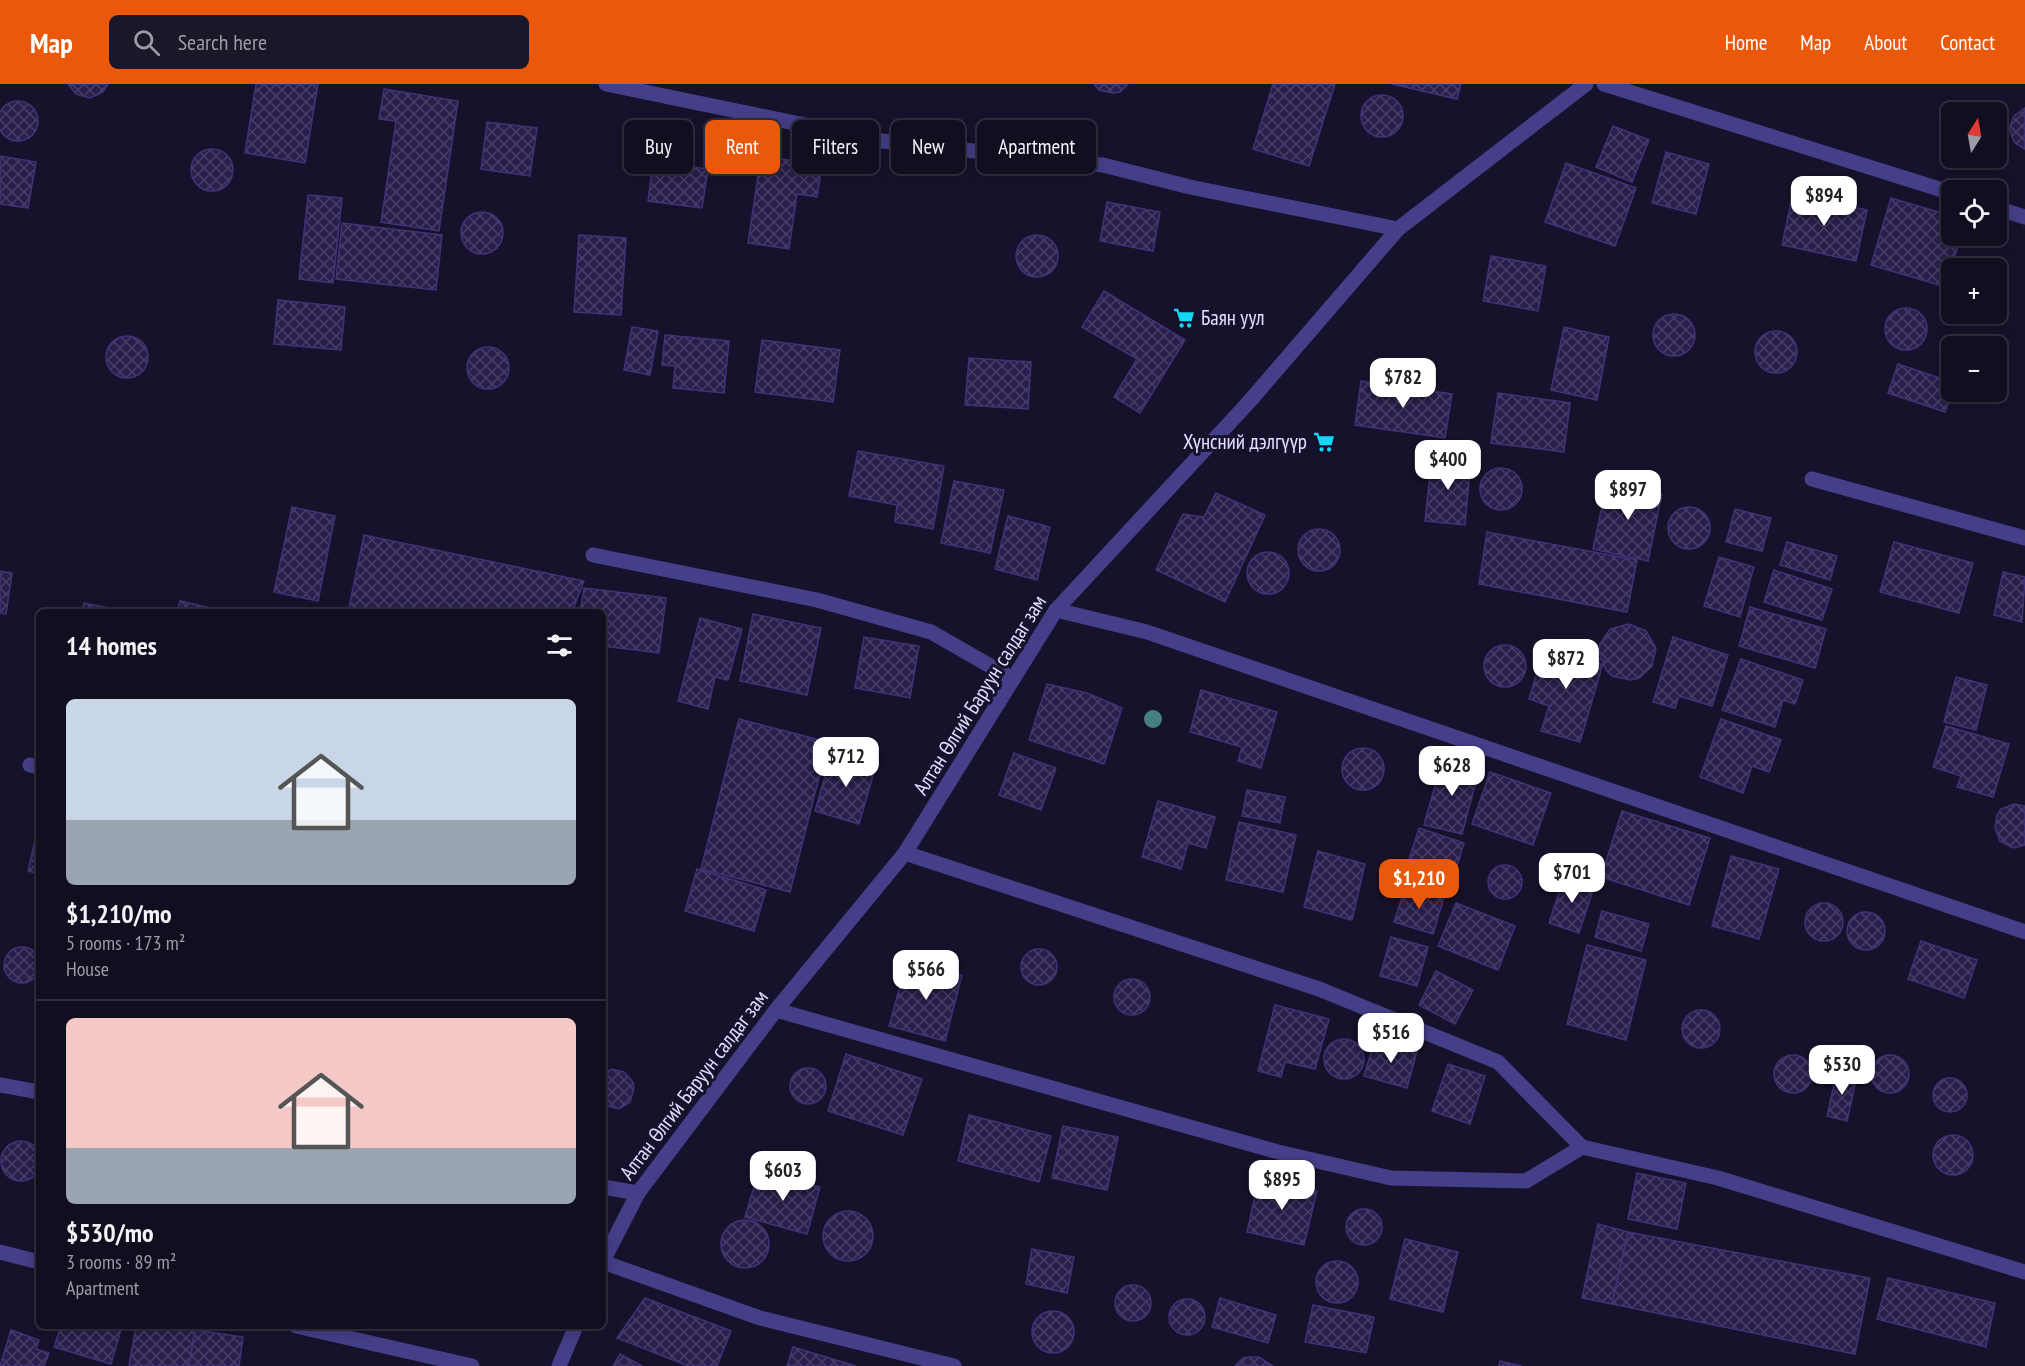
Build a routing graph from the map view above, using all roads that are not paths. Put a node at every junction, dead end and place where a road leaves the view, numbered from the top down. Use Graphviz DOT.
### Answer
graph roads {
  1 [pos="606,84"];
  2 [pos="1586,84"];
  3 [pos="1604,84"];
  4 [pos="1941,190"];
  5 [pos="2007,211"];
  6 [pos="2025,216"];
  7 [pos="1398,229"];
  8 [pos="1812,479"];
  9 [pos="2025,538"];
  10 [pos="593,555"];
  11 [pos="1056,610"];
  12 [pos="1013,679"];
  13 [pos="905,853"];
  14 [pos="2025,932"];
  15 [pos="776,1010"];
  16 [pos="0,1085"];
  17 [pos="36,1091"];
  18 [pos="1582,1147"];
  19 [pos="606,1188"];
  20 [pos="638,1193"];
  21 [pos="0,1252"];
  22 [pos="606,1256"];
  23 [pos="36,1261"];
  24 [pos="606,1263"];
  25 [pos="2025,1272"];
  26 [pos="309,1329"];
  27 [pos="575,1329"];
  28 [pos="472,1366"];
  29 [pos="559,1366"];
  30 [pos="954,1366"];
  1 -- 7 [label="street"];
  2 -- 7 [label="street, Алтан Өлгий Баруун салдаг зам"];
  3 -- 4 [label="street"];
  5 -- 6 [label="street"];
  7 -- 11 [label="street, Алтан Өлгий Баруун салдаг зам"];
  8 -- 9 [label="street"];
  10 -- 12 [label="street"];
  11 -- 12 [label="street, Алтан Өлгий Баруун салдаг зам"];
  11 -- 14 [label="street"];
  12 -- 13 [label="street, Алтан Өлгий Баруун салдаг зам"];
  13 -- 15 [label="street, Алтан Өлгий Баруун салдаг зам"];
  13 -- 18 [label="street"];
  15 -- 18 [label="street"];
  15 -- 20 [label="street, Алтан Өлгий Баруун салдаг зам"];
  16 -- 17 [label="street"];
  18 -- 25 [label="street"];
  19 -- 20 [label="street"];
  20 -- 22 [label="street, Алтан Өлгий Баруун салдаг зам"];
  21 -- 23 [label="street"];
  24 -- 30 [label="street"];
  26 -- 28 [label="street"];
  27 -- 29 [label="street"];
}
